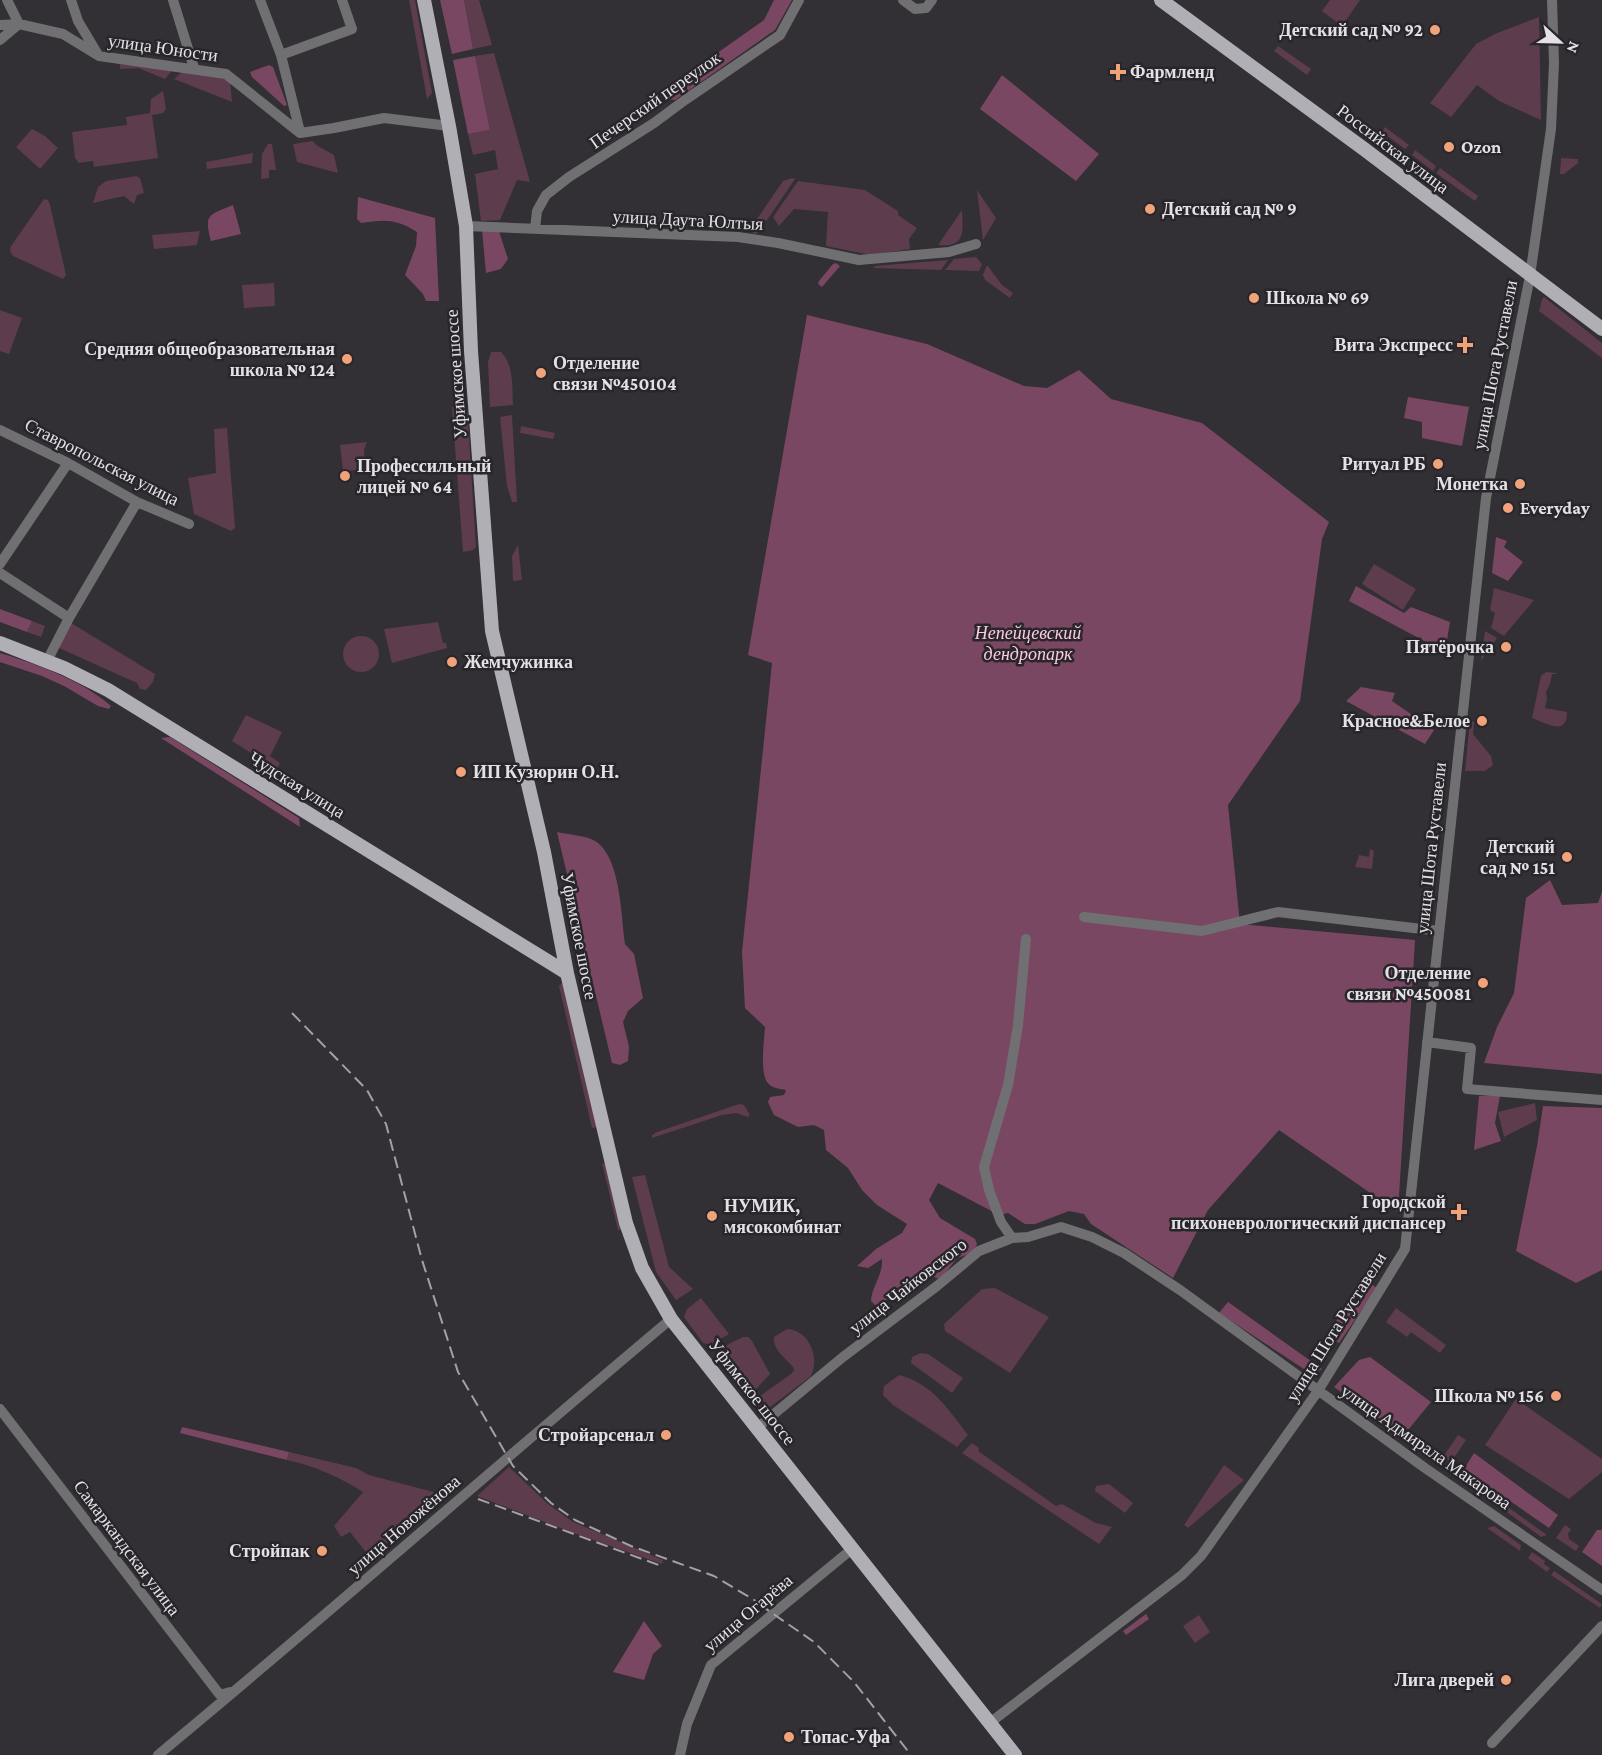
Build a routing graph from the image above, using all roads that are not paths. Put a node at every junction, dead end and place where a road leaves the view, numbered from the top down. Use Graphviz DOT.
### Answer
graph roads {
  1 [pos="7,0"];
  2 [pos="71,0"];
  3 [pos="173,0"];
  4 [pos="260,0"];
  5 [pos="342,0"];
  6 [pos="424,0"];
  7 [pos="799,0"];
  8 [pos="903,0"];
  9 [pos="1161,0"];
  10 [pos="1552,0"];
  11 [pos="929,4"];
  12 [pos="19,24"];
  13 [pos="0,25"];
  14 [pos="0,40"];
  15 [pos="280,55"];
  16 [pos="99,56"];
  17 [pos="194,68"];
  18 [pos="449,126"];
  19 [pos="300,133"];
  20 [pos="466,225"];
  21 [pos="535,229"];
  22 [pos="976,244"];
  23 [pos="1530,276"];
  24 [pos="1602,329"];
  25 [pos="0,430"];
  26 [pos="68,463"];
  27 [pos="137,502"];
  28 [pos="189,524"];
  29 [pos="0,564"];
  30 [pos="0,573"];
  31 [pos="69,618"];
  32 [pos="0,642"];
  33 [pos="47,661"];
  34 [pos="1084,917"];
  35 [pos="1439,930"];
  36 [pos="1026,939"];
  37 [pos="567,972"];
  38 [pos="1427,1042"];
  39 [pos="1602,1100"];
  40 [pos="1012,1238"];
  41 [pos="671,1319"];
  42 [pos="1318,1391"];
  43 [pos="0,1409"];
  44 [pos="757,1428"];
  45 [pos="852,1549"];
  46 [pos="1602,1590"];
  47 [pos="1602,1626"];
  48 [pos="234,1692"];
  49 [pos="991,1722"];
  50 [pos="1492,1743"];
  51 [pos="158,1755"];
  52 [pos="680,1755"];
  53 [pos="1015,1755"];
  1 -- 12 [label="street"];
  2 -- 16 [label="street"];
  3 -- 17 [label="street"];
  4 -- 15 [label="street"];
  5 -- 15 [label="street"];
  6 -- 18 [label="main road, Уфимское шоссе"];
  7 -- 21 [label="street, Печерский переулок"];
  8 -- 11 [label="street"];
  9 -- 23 [label="main road, Российская улица"];
  10 -- 23 [label="street, улица Шота Руставели"];
  12 -- 13 [label="street, улица Юности"];
  12 -- 14 [label="street"];
  12 -- 16 [label="street, улица Юности"];
  15 -- 19 [label="street"];
  16 -- 17 [label="street, улица Юности"];
  17 -- 19 [label="street, улица Юности"];
  18 -- 19 [label="street"];
  18 -- 20 [label="main road, Уфимское шоссе"];
  20 -- 21 [label="street, улица Даута Юлтыя"];
  20 -- 37 [label="main road, Уфимское шоссе"];
  21 -- 22 [label="street, улица Даута Юлтыя"];
  23 -- 24 [label="main road, Российская улица"];
  23 -- 35 [label="street, улица Шота Руставели"];
  25 -- 26 [label="street, Ставропольская улица"];
  26 -- 27 [label="street, Ставропольская улица"];
  26 -- 29 [label="street"];
  27 -- 28 [label="street, Ставропольская улица"];
  27 -- 31 [label="street"];
  30 -- 31 [label="street"];
  31 -- 33 [label="street"];
  32 -- 33 [label="main road, Чудская улица"];
  33 -- 37 [label="main road, Чудская улица"];
  34 -- 35 [label="street"];
  35 -- 38 [label="street, улица Шота Руставели"];
  36 -- 40 [label="street"];
  37 -- 41 [label="main road, Уфимское шоссе"];
  38 -- 39 [label="street"];
  38 -- 42 [label="street, улица Шота Руставели"];
  40 -- 42 [label="street, улица Адмирала Макарова"];
  40 -- 44 [label="street, улица Чайковского"];
  41 -- 44 [label="main road, Уфимское шоссе"];
  41 -- 48 [label="street, улица Новожёнова"];
  42 -- 46 [label="street, улица Адмирала Макарова"];
  42 -- 49 [label="street, улица Шота Руставели"];
  43 -- 48 [label="street, Самаркандская улица"];
  44 -- 45 [label="main road, Уфимское шоссе"];
  45 -- 49 [label="main road, Уфимское шоссе"];
  45 -- 52 [label="street, улица Огарёва"];
  47 -- 50 [label="street"];
  48 -- 51 [label="street, улица Новожёнова"];
  49 -- 53 [label="main road, Уфимское шоссе"];
}
